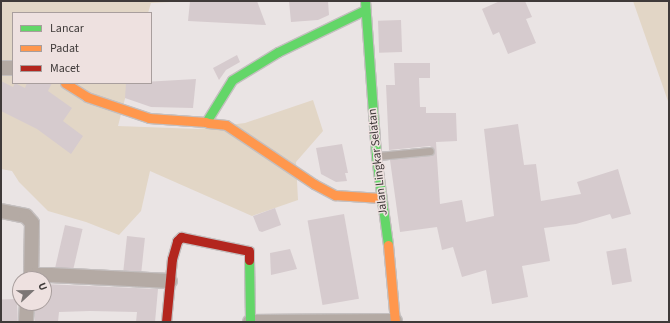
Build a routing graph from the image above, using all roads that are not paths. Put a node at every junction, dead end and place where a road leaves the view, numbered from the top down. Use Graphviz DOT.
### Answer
graph roads {
  1 [pos="365,5"];
  2 [pos="1,68"];
  3 [pos="12,68"];
  4 [pos="67,84"];
  5 [pos="208,123"];
  6 [pos="430,151"];
  7 [pos="376,156"];
  8 [pos="381,198"];
  9 [pos="1,211"];
  10 [pos="31,271"];
  11 [pos="52,275"];
  12 [pos="170,281"];
  13 [pos="27,311"];
  14 [pos="250,321"];
  15 [pos="26,322"];
  16 [pos="166,322"];
  17 [pos="395,322"];
  1 -- 5 [label="street"];
  1 -- 7 [label="street, Jalan Lingkar Selatan"];
  2 -- 3 [label="street"];
  4 -- 5 [label="street"];
  5 -- 8 [label="street"];
  6 -- 7 [label="lane"];
  7 -- 8 [label="street, Jalan Lingkar Selatan"];
  8 -- 17 [label="street, Jalan Lingkar Selatan"];
  9 -- 10 [label="street"];
  11 -- 12 [label="street"];
  12 -- 14 [label="street"];
  12 -- 16 [label="street"];
  13 -- 15 [label="street"];
  14 -- 17 [label="street"];
}
